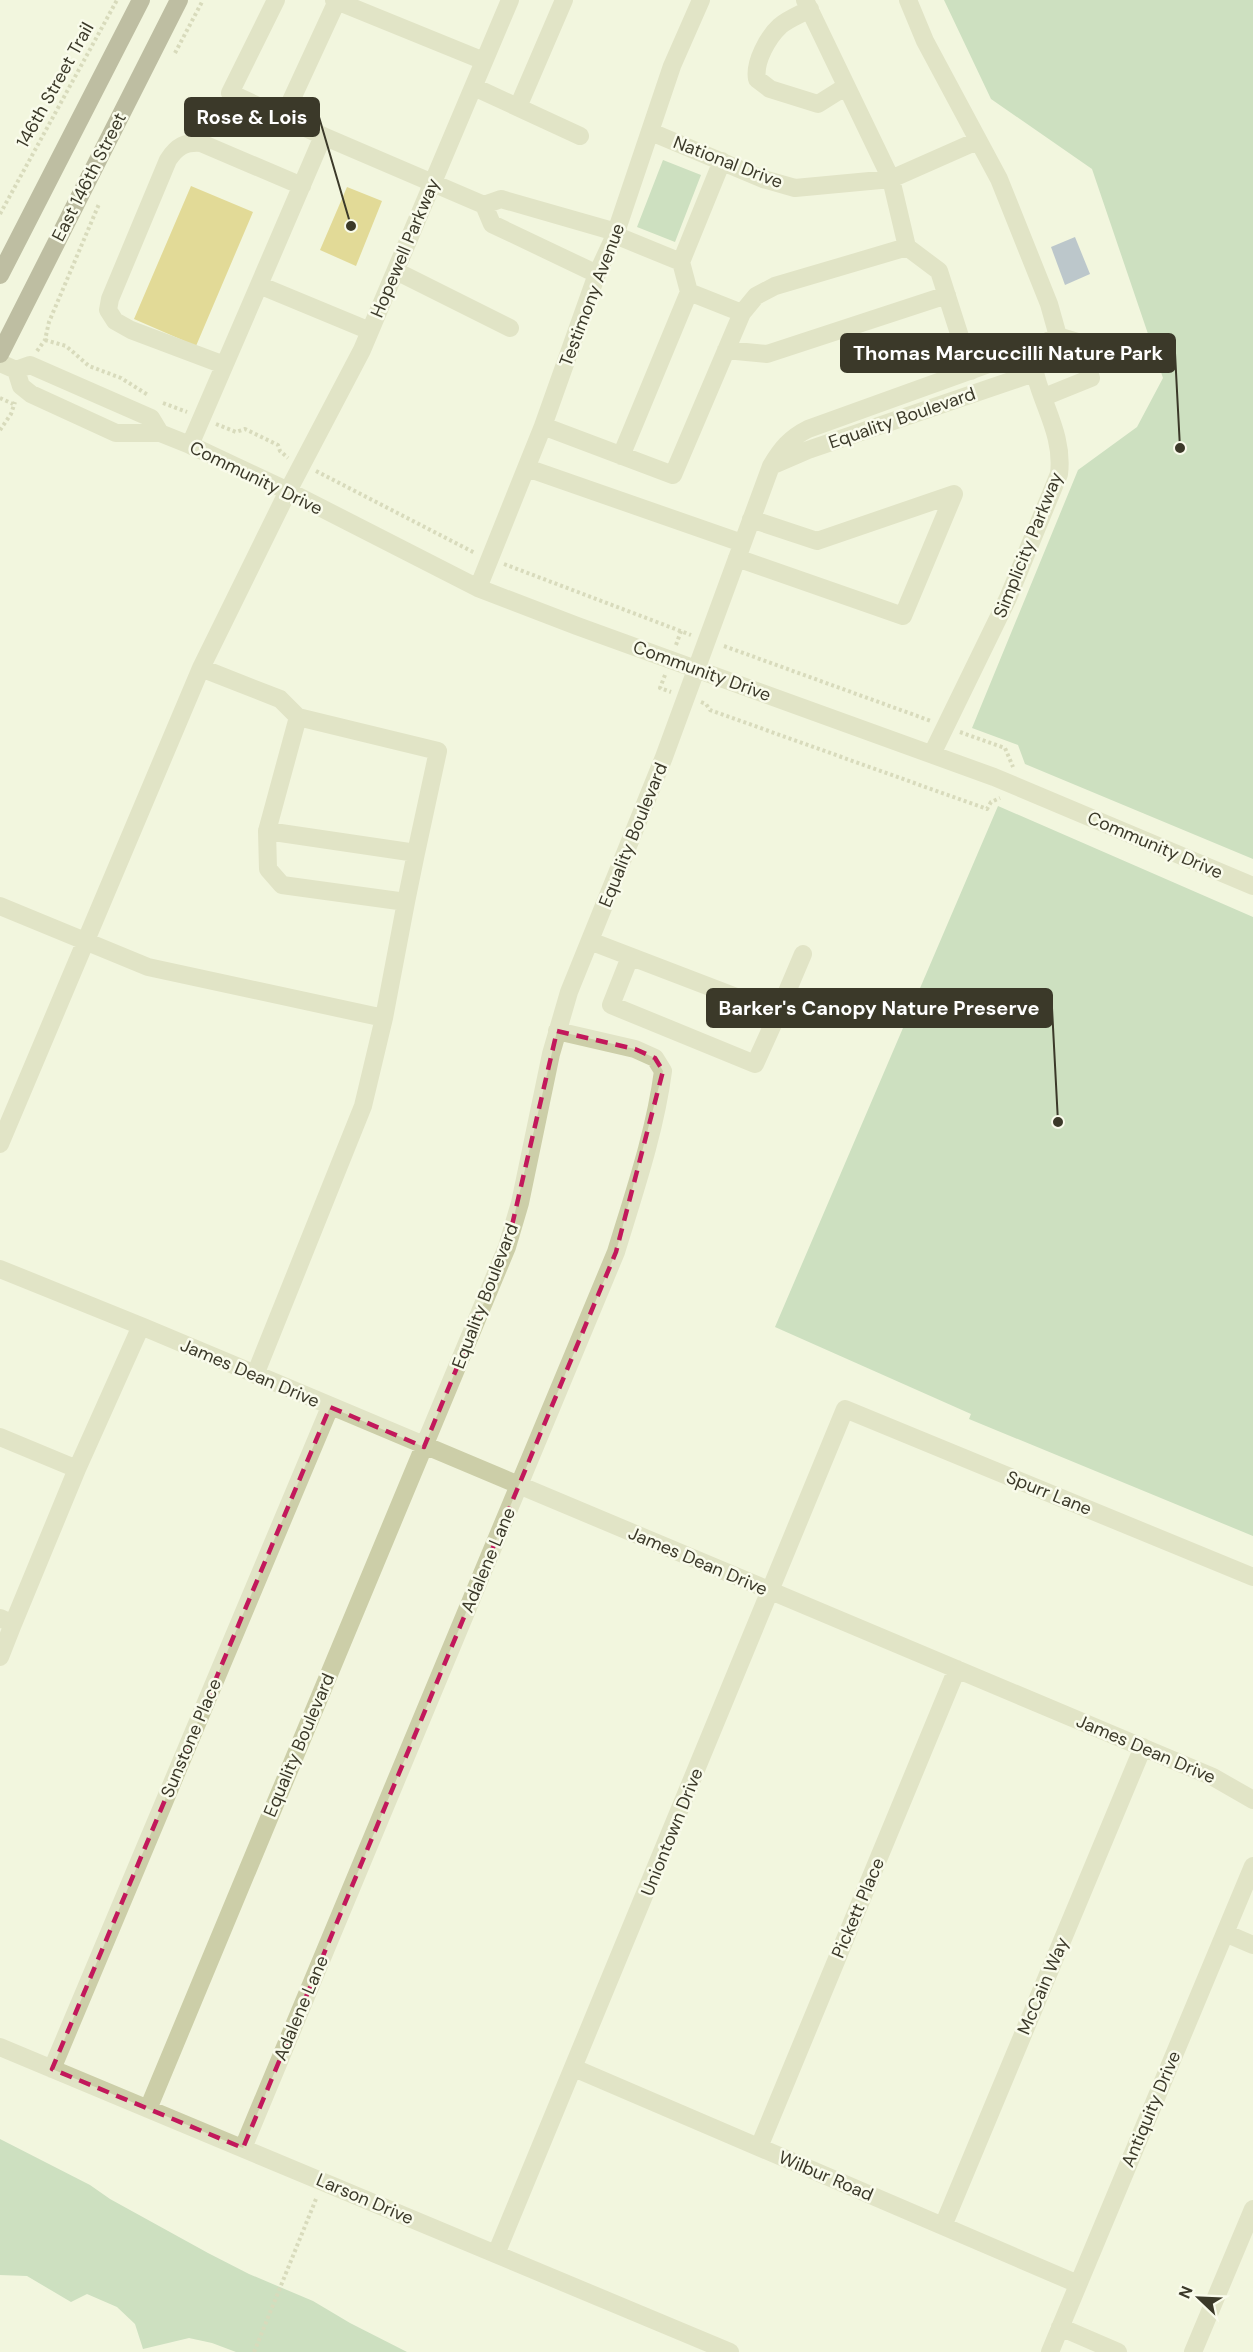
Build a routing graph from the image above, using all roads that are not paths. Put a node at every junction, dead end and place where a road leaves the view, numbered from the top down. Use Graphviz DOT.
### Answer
graph roads {
  1 [pos="141,0"];
  2 [pos="179,0"];
  3 [pos="276,0"];
  4 [pos="510,0"];
  5 [pos="564,0"];
  6 [pos="701,0"];
  7 [pos="908,0"];
  8 [pos="336,1"];
  9 [pos="807,4"];
  10 [pos="484,62"];
  11 [pos="474,87"];
  12 [pos="845,87"];
  13 [pos="518,107"];
  14 [pos="283,118"];
  15 [pos="651,132"];
  16 [pos="323,136"];
  17 [pos="580,136"];
  18 [pos="977,141"];
  19 [pos="722,161"];
  20 [pos="891,179"];
  21 [pos="431,184"];
  22 [pos="302,186"];
  23 [pos="484,205"];
  24 [pos="615,233"];
  25 [pos="907,246"];
  26 [pos="681,262"];
  27 [pos="396,271"];
  28 [pos="597,274"];
  29 [pos="0,275"];
  30 [pos="258,285"];
  31 [pos="689,292"];
  32 [pos="947,295"];
  33 [pos="742,313"];
  34 [pos="510,328"];
  35 [pos="370,331"];
  36 [pos="1058,336"];
  37 [pos="1033,348"];
  38 [pos="726,350"];
  39 [pos="0,354"];
  40 [pos="224,366"];
  41 [pos="8,367"];
  42 [pos="971,371"];
  43 [pos="1034,373"];
  44 [pos="1044,397"];
  45 [pos="543,426"];
  46 [pos="160,433"];
  47 [pos="190,446"];
  48 [pos="621,456"];
  49 [pos="771,466"];
  50 [pos="527,468"];
  51 [pos="288,491"];
  52 [pos="751,519"];
  53 [pos="740,550"];
  54 [pos="478,588"];
  55 [pos="201,668"];
  56 [pos="696,669"];
  57 [pos="298,717"];
  58 [pos="932,754"];
  59 [pos="267,831"];
  60 [pos="417,853"];
  61 [pos="1253,886"];
  62 [pos="406,902"];
  63 [pos="0,906"];
  64 [pos="85,941"];
  65 [pos="590,942"];
  66 [pos="803,954"];
  67 [pos="630,957"];
  68 [pos="778,1013"];
  69 [pos="384,1018"];
  70 [pos="557,1032"];
  71 [pos="0,1144"];
  72 [pos="0,1269"];
  73 [pos="141,1326"];
  74 [pos="255,1375"];
  75 [pos="330,1407"];
  76 [pos="845,1409"];
  77 [pos="0,1437"];
  78 [pos="424,1447"];
  79 [pos="77,1469"];
  80 [pos="519,1486"];
  81 [pos="1253,1577"];
  82 [pos="771,1592"];
  83 [pos="6,1621"];
  84 [pos="0,1657"];
  85 [pos="957,1669"];
  86 [pos="1143,1747"];
  87 [pos="1253,1800"];
  88 [pos="1253,1866"];
  89 [pos="1225,1933"];
  90 [pos="1253,1945"];
  91 [pos="0,2047"];
  92 [pos="52,2068"];
  93 [pos="574,2068"];
  94 [pos="148,2109"];
  95 [pos="759,2147"];
  96 [pos="243,2148"];
  97 [pos="1253,2209"];
  98 [pos="943,2226"];
  99 [pos="496,2254"];
  100 [pos="1078,2284"];
  101 [pos="1060,2327"];
  102 [pos="730,2352"];
  103 [pos="1050,2352"];
  104 [pos="1118,2352"];
  105 [pos="1192,2352"];
  1 -- 29 [label="main road, East 146th Street"];
  2 -- 39 [label="main road, East 146th Street"];
  3 -- 14 [label="street"];
  4 -- 10 [label="street, Hopewell Parkway"];
  5 -- 13 [label="street"];
  6 -- 15 [label="street, Testimony Avenue"];
  7 -- 18 [label="street"];
  8 -- 10 [label="street"];
  8 -- 14 [label="street"];
  9 -- 12 [label="street"];
  9 -- 12 [label="street"];
  10 -- 11 [label="street, Hopewell Parkway"];
  11 -- 13 [label="street"];
  11 -- 21 [label="street, Hopewell Parkway"];
  12 -- 20 [label="street"];
  13 -- 17 [label="street"];
  14 -- 16 [label="street"];
  15 -- 19 [label="street, National Drive"];
  15 -- 24 [label="street, Testimony Avenue"];
  16 -- 21 [label="street"];
  16 -- 22 [label="street"];
  18 -- 20 [label="street, National Drive"];
  18 -- 36 [label="street"];
  19 -- 20 [label="street, National Drive"];
  19 -- 26 [label="street"];
  20 -- 25 [label="street"];
  21 -- 23 [label="street"];
  21 -- 27 [label="street, Hopewell Parkway"];
  22 -- 30 [label="street"];
  22 -- 40 [label="street"];
  23 -- 24 [label="street"];
  23 -- 28 [label="street"];
  24 -- 26 [label="street"];
  24 -- 28 [label="street, Testimony Avenue"];
  25 -- 32 [label="street"];
  25 -- 33 [label="street"];
  26 -- 31 [label="street"];
  27 -- 34 [label="street"];
  27 -- 35 [label="street, Hopewell Parkway"];
  28 -- 45 [label="street, Testimony Avenue"];
  30 -- 35 [label="street"];
  30 -- 40 [label="street"];
  31 -- 33 [label="street"];
  31 -- 48 [label="street"];
  32 -- 38 [label="street"];
  32 -- 42 [label="street"];
  33 -- 38 [label="street"];
  35 -- 51 [label="street, Hopewell Parkway"];
  36 -- 37 [label="street"];
  36 -- 44 [label="street"];
  37 -- 42 [label="street, Equality Boulevard"];
  37 -- 43 [label="street"];
  38 -- 48 [label="street"];
  40 -- 47 [label="street"];
  41 -- 46 [label="street, Community Drive"];
  41 -- 46 [label="street, Community Drive"];
  42 -- 49 [label="street, Equality Boulevard"];
  43 -- 44 [label="street"];
  43 -- 49 [label="street, Equality Boulevard"];
  44 -- 58 [label="street, Simplicity Parkway"];
  45 -- 48 [label="street"];
  45 -- 50 [label="street, Testimony Avenue"];
  46 -- 47 [label="street, Community Drive"];
  47 -- 51 [label="street, Community Drive"];
  49 -- 52 [label="street, Equality Boulevard"];
  50 -- 53 [label="street"];
  50 -- 54 [label="street, Testimony Avenue"];
  51 -- 54 [label="street, Community Drive"];
  51 -- 55 [label="street, Hopewell Parkway"];
  52 -- 53 [label="street, Equality Boulevard"];
  52 -- 53 [label="street"];
  53 -- 56 [label="street, Equality Boulevard"];
  54 -- 56 [label="street, Community Drive"];
  55 -- 57 [label="street"];
  55 -- 64 [label="street, Hopewell Parkway"];
  56 -- 58 [label="street, Community Drive"];
  56 -- 65 [label="street, Equality Boulevard"];
  57 -- 59 [label="street"];
  57 -- 60 [label="street"];
  58 -- 61 [label="street, Community Drive"];
  59 -- 60 [label="street"];
  59 -- 62 [label="street"];
  60 -- 62 [label="street"];
  62 -- 69 [label="street"];
  63 -- 64 [label="street"];
  64 -- 69 [label="street"];
  64 -- 71 [label="street, Hopewell Parkway"];
  65 -- 67 [label="street"];
  65 -- 70 [label="street, Equality Boulevard"];
  66 -- 68 [label="street"];
  67 -- 68 [label="street"];
  67 -- 68 [label="street"];
  69 -- 74 [label="street"];
  70 -- 78 [label="street, Equality Boulevard"];
  70 -- 80 [label="street, Adalene Lane"];
  72 -- 73 [label="street, James Dean Drive"];
  73 -- 74 [label="street, James Dean Drive"];
  73 -- 79 [label="street"];
  74 -- 75 [label="street, James Dean Drive"];
  75 -- 78 [label="street, James Dean Drive"];
  75 -- 92 [label="street, Sunstone Place"];
  76 -- 81 [label="street, Spurr Lane"];
  76 -- 82 [label="street, Uniontown Drive"];
  77 -- 79 [label="street"];
  78 -- 80 [label="street, James Dean Drive"];
  78 -- 94 [label="street, Equality Boulevard"];
  79 -- 83 [label="street"];
  80 -- 82 [label="street, James Dean Drive"];
  80 -- 96 [label="street, Adalene Lane"];
  82 -- 85 [label="street, James Dean Drive"];
  82 -- 93 [label="street, Uniontown Drive"];
  83 -- 84 [label="street"];
  85 -- 86 [label="street, James Dean Drive"];
  85 -- 95 [label="street, Pickett Place"];
  86 -- 87 [label="street, James Dean Drive"];
  86 -- 98 [label="street, McCain Way"];
  88 -- 89 [label="street, Antiquity Drive"];
  89 -- 90 [label="street"];
  89 -- 100 [label="street, Antiquity Drive"];
  91 -- 92 [label="street, Larson Drive"];
  92 -- 94 [label="street, Larson Drive"];
  93 -- 95 [label="street, Wilbur Road"];
  93 -- 99 [label="street, Uniontown Drive"];
  94 -- 96 [label="street, Larson Drive"];
  95 -- 98 [label="street, Wilbur Road"];
  96 -- 99 [label="street, Larson Drive"];
  97 -- 105 [label="street"];
  98 -- 100 [label="street, Wilbur Road"];
  99 -- 102 [label="street, Larson Drive"];
  100 -- 101 [label="street, Antiquity Drive"];
  101 -- 103 [label="street, Antiquity Drive"];
  101 -- 104 [label="street"];
}
